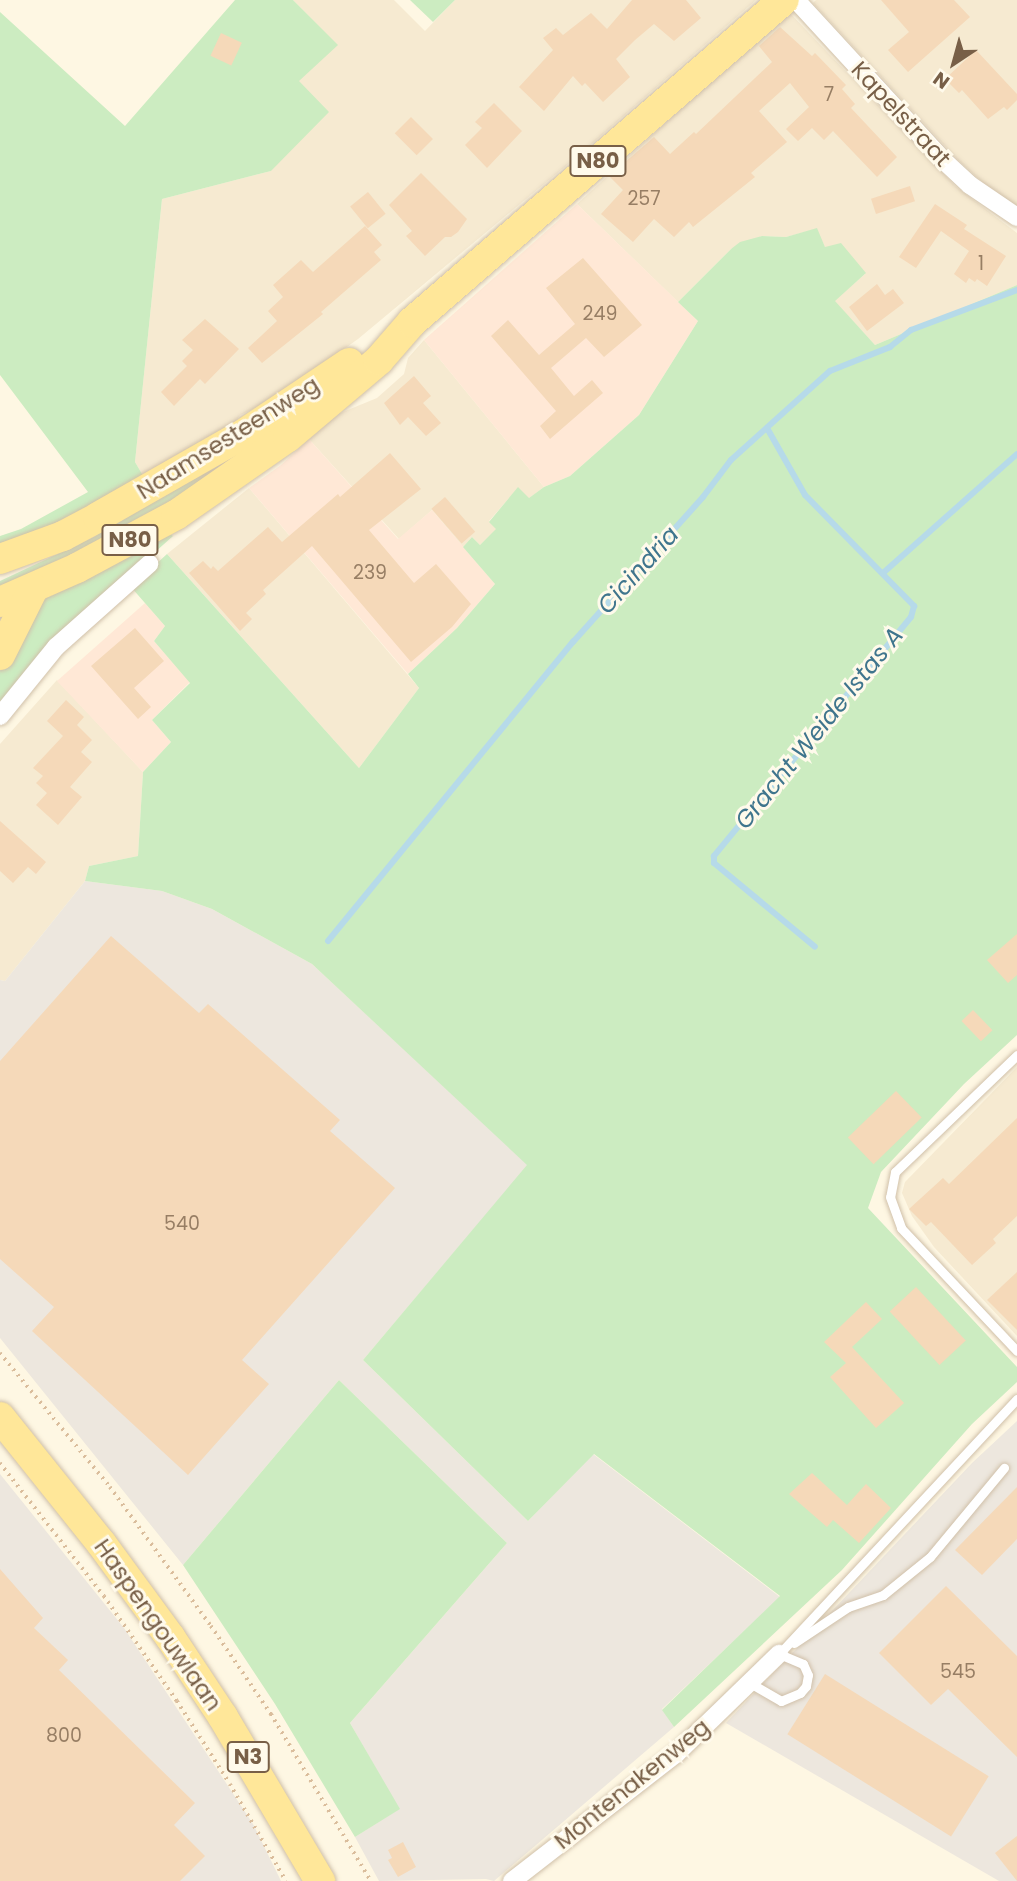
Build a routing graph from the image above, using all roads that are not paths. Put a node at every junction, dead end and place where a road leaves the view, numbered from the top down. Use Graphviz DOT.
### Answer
graph roads {
  1 [pos="784,0"];
  2 [pos="796,0"];
  3 [pos="1017,217"];
  4 [pos="412,322"];
  5 [pos="63,536"];
  6 [pos="0,559"];
  7 [pos="149,564"];
  8 [pos="0,575"];
  9 [pos="33,589"];
  10 [pos="0,603"];
  11 [pos="0,655"];
  12 [pos="0,716"];
  13 [pos="1017,1055"];
  14 [pos="1017,1350"];
  15 [pos="1017,1399"];
  16 [pos="0,1417"];
  17 [pos="1004,1468"];
  18 [pos="779,1654"];
  19 [pos="749,1682"];
  20 [pos="320,1881"];
  21 [pos="512,1881"];
  1 -- 4 [label="main road, Naamsesteenweg / N80"];
  2 -- 3 [label="street, Kapelstraat"];
  4 -- 5 [label="main road, Naamsesteenweg / N80"];
  4 -- 9 [label="main road, Naamsesteenweg / N80"];
  5 -- 6 [label="main road, Naamsesteenweg / N80"];
  5 -- 8 [label="main road"];
  7 -- 12 [label="street"];
  9 -- 10 [label="main road, Naamsesteenweg / N80"];
  9 -- 11 [label="main road"];
  13 -- 14 [label="lane"];
  15 -- 18 [label="lane"];
  16 -- 20 [label="main road, Haspengouwlaan / N3"];
  17 -- 18 [label="lane"];
  18 -- 19 [label="street, Montenakenweg"];
  18 -- 19 [label="lane"];
  19 -- 21 [label="street, Montenakenweg"];
}
